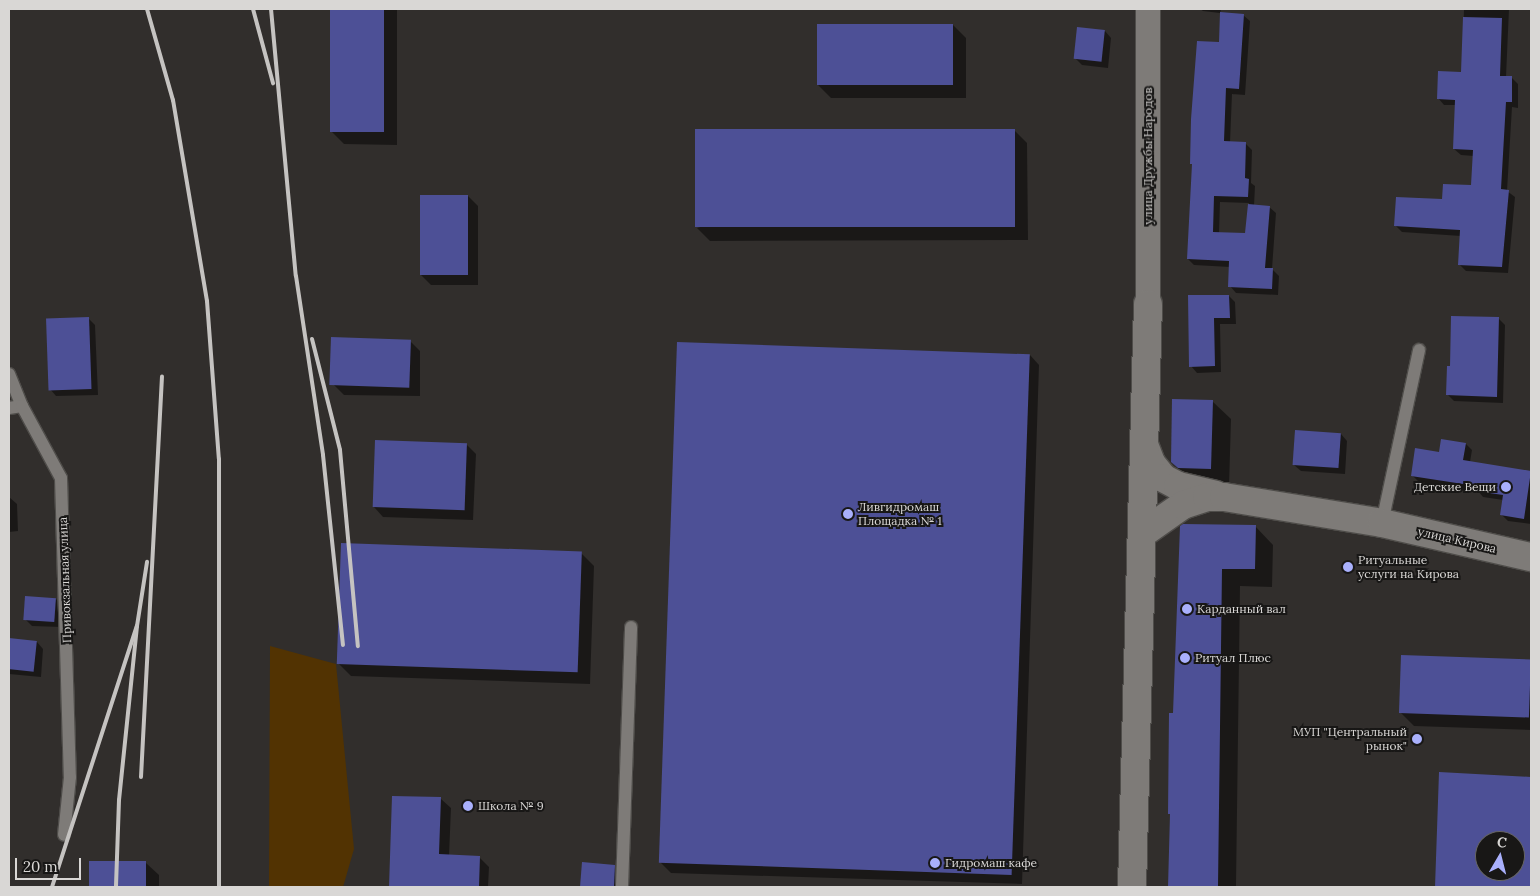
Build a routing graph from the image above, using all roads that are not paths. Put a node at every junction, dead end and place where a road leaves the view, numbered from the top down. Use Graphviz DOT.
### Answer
graph roads {
  1 [pos="1148,9"];
  2 [pos="1148,304"];
  3 [pos="1419,350"];
  4 [pos="9,374"];
  5 [pos="22,406"];
  6 [pos="9,408"];
  7 [pos="1145,445"];
  8 [pos="1224,497"];
  9 [pos="1382,523"];
  10 [pos="1143,533"];
  11 [pos="1531,557"];
  12 [pos="631,627"];
  13 [pos="64,835"];
  14 [pos="622,887"];
  15 [pos="1132,887"];
  1 -- 2 [label="street, улица Дружбы Народов"];
  2 -- 7 [label="street"];
  3 -- 9 [label="lane"];
  4 -- 5 [label="lane, Привокзальная улица"];
  5 -- 6 [label="lane"];
  5 -- 13 [label="lane, Привокзальная улица"];
  7 -- 8 [label="street"];
  7 -- 10 [label="street"];
  8 -- 9 [label="street, улица Кирова"];
  8 -- 10 [label="street"];
  9 -- 11 [label="street, улица Кирова"];
  10 -- 15 [label="street"];
  12 -- 14 [label="lane"];
}
